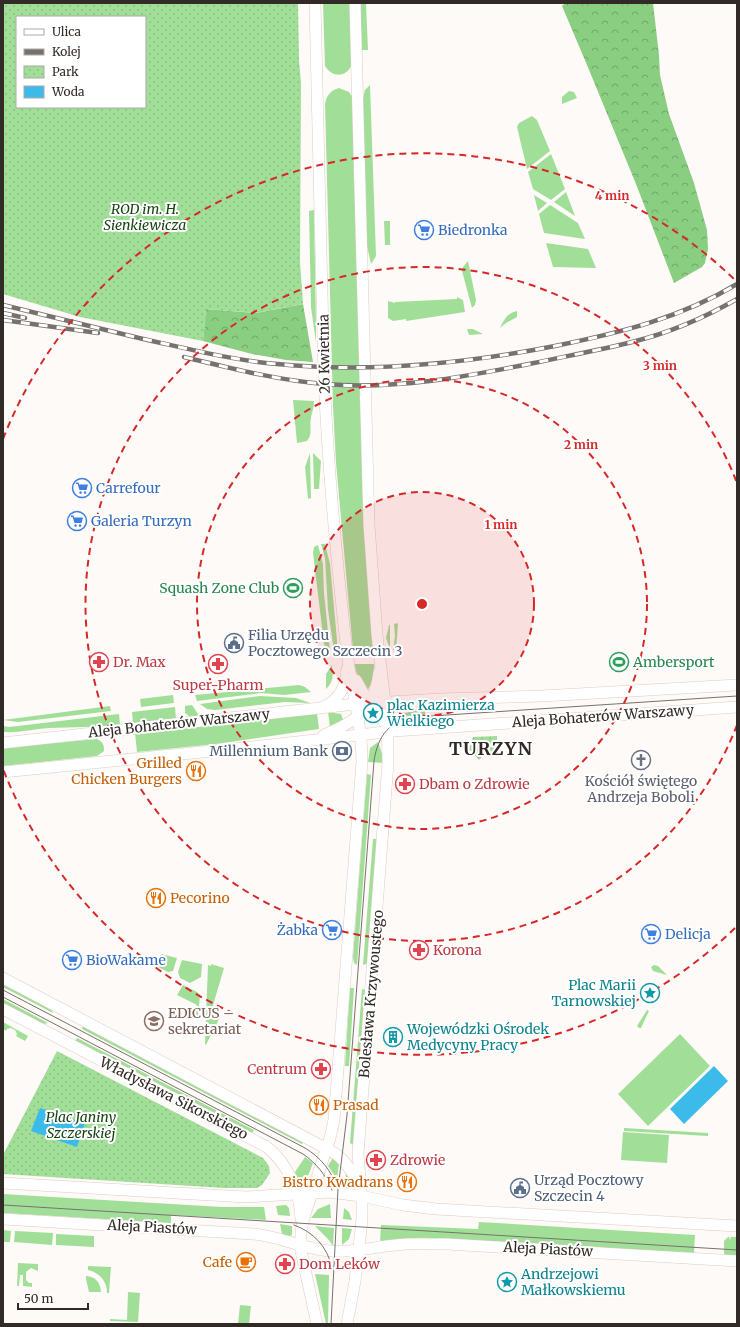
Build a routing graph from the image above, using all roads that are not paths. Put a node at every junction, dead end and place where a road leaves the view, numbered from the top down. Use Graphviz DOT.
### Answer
graph roads {
  1 [pos="315,3"];
  2 [pos="355,3"];
  3 [pos="349,662"];
  4 [pos="380,662"];
  5 [pos="737,685"];
  6 [pos="429,700"];
  7 [pos="385,702"];
  8 [pos="369,703"];
  9 [pos="356,704"];
  10 [pos="737,707"];
  11 [pos="322,708"];
  12 [pos="358,717"];
  13 [pos="387,719"];
  14 [pos="411,729"];
  15 [pos="392,731"];
  16 [pos="375,733"];
  17 [pos="361,735"];
  18 [pos="321,739"];
  19 [pos="3,743"];
  20 [pos="362,768"];
  21 [pos="388,771"];
  22 [pos="3,772"];
  23 [pos="3,978"];
  24 [pos="3,1009"];
  25 [pos="327,1148"];
  26 [pos="3,1183"];
  27 [pos="312,1192"];
  28 [pos="297,1193"];
  29 [pos="361,1196"];
  30 [pos="3,1218"];
  31 [pos="302,1225"];
  32 [pos="737,1226"];
  33 [pos="300,1244"];
  34 [pos="359,1249"];
  35 [pos="737,1260"];
  36 [pos="317,1324"];
  37 [pos="347,1324"];
  1 -- 3 [label="street, 26 Kwietnia"];
  2 -- 4 [label="street"];
  3 -- 8 [label="street"];
  3 -- 9 [label="street, 26 Kwietnia"];
  3 -- 11 [label="street"];
  4 -- 7 [label="street"];
  4 -- 8 [label="street"];
  5 -- 6 [label="street, Aleja Bohaterów Warszawy"];
  6 -- 7 [label="street, Aleja Bohaterów Warszawy"];
  6 -- 13 [label="street"];
  7 -- 8 [label="street, Aleja Bohaterów Warszawy"];
  7 -- 13 [label="street"];
  8 -- 9 [label="street, Aleja Bohaterów Warszawy"];
  8 -- 12 [label="street"];
  8 -- 13 [label="street"];
  9 -- 11 [label="street, Aleja Bohaterów Warszawy"];
  9 -- 12 [label="street"];
  10 -- 14 [label="street, Aleja Bohaterów Warszawy"];
  11 -- 12 [label="street"];
  11 -- 19 [label="street, Aleja Bohaterów Warszawy"];
  12 -- 16 [label="street"];
  12 -- 17 [label="street"];
  12 -- 18 [label="street"];
  13 -- 14 [label="street"];
  13 -- 15 [label="street"];
  13 -- 16 [label="street"];
  14 -- 15 [label="street, Aleja Bohaterów Warszawy"];
  15 -- 16 [label="street, Aleja Bohaterów Warszawy"];
  15 -- 21 [label="street, Bolesława Krzywoustego"];
  16 -- 17 [label="street, Aleja Bohaterów Warszawy"];
  16 -- 20 [label="street"];
  16 -- 21 [label="street"];
  17 -- 18 [label="street, Aleja Bohaterów Warszawy"];
  17 -- 20 [label="street, Bolesława Krzywoustego"];
  18 -- 22 [label="street, Aleja Bohaterów Warszawy"];
  20 -- 25 [label="street, Bolesława Krzywoustego"];
  21 -- 29 [label="street, Bolesława Krzywoustego"];
  23 -- 25 [label="street, Władysława Sikorskiego"];
  24 -- 28 [label="street, Władysława Sikorskiego"];
  25 -- 27 [label="street, Bolesława Krzywoustego"];
  25 -- 29 [label="street"];
  26 -- 28 [label="street"];
  27 -- 28 [label="street"];
  27 -- 29 [label="street"];
  27 -- 31 [label="street, Bolesława Krzywoustego"];
  28 -- 31 [label="street, Władysława Sikorskiego"];
  29 -- 32 [label="street"];
  29 -- 34 [label="street"];
  30 -- 33 [label="street, Aleja Piastów"];
  31 -- 33 [label="street"];
  33 -- 34 [label="street, Aleja Piastów"];
  33 -- 36 [label="street"];
  34 -- 35 [label="street, Aleja Piastów"];
  34 -- 37 [label="street"];
}
